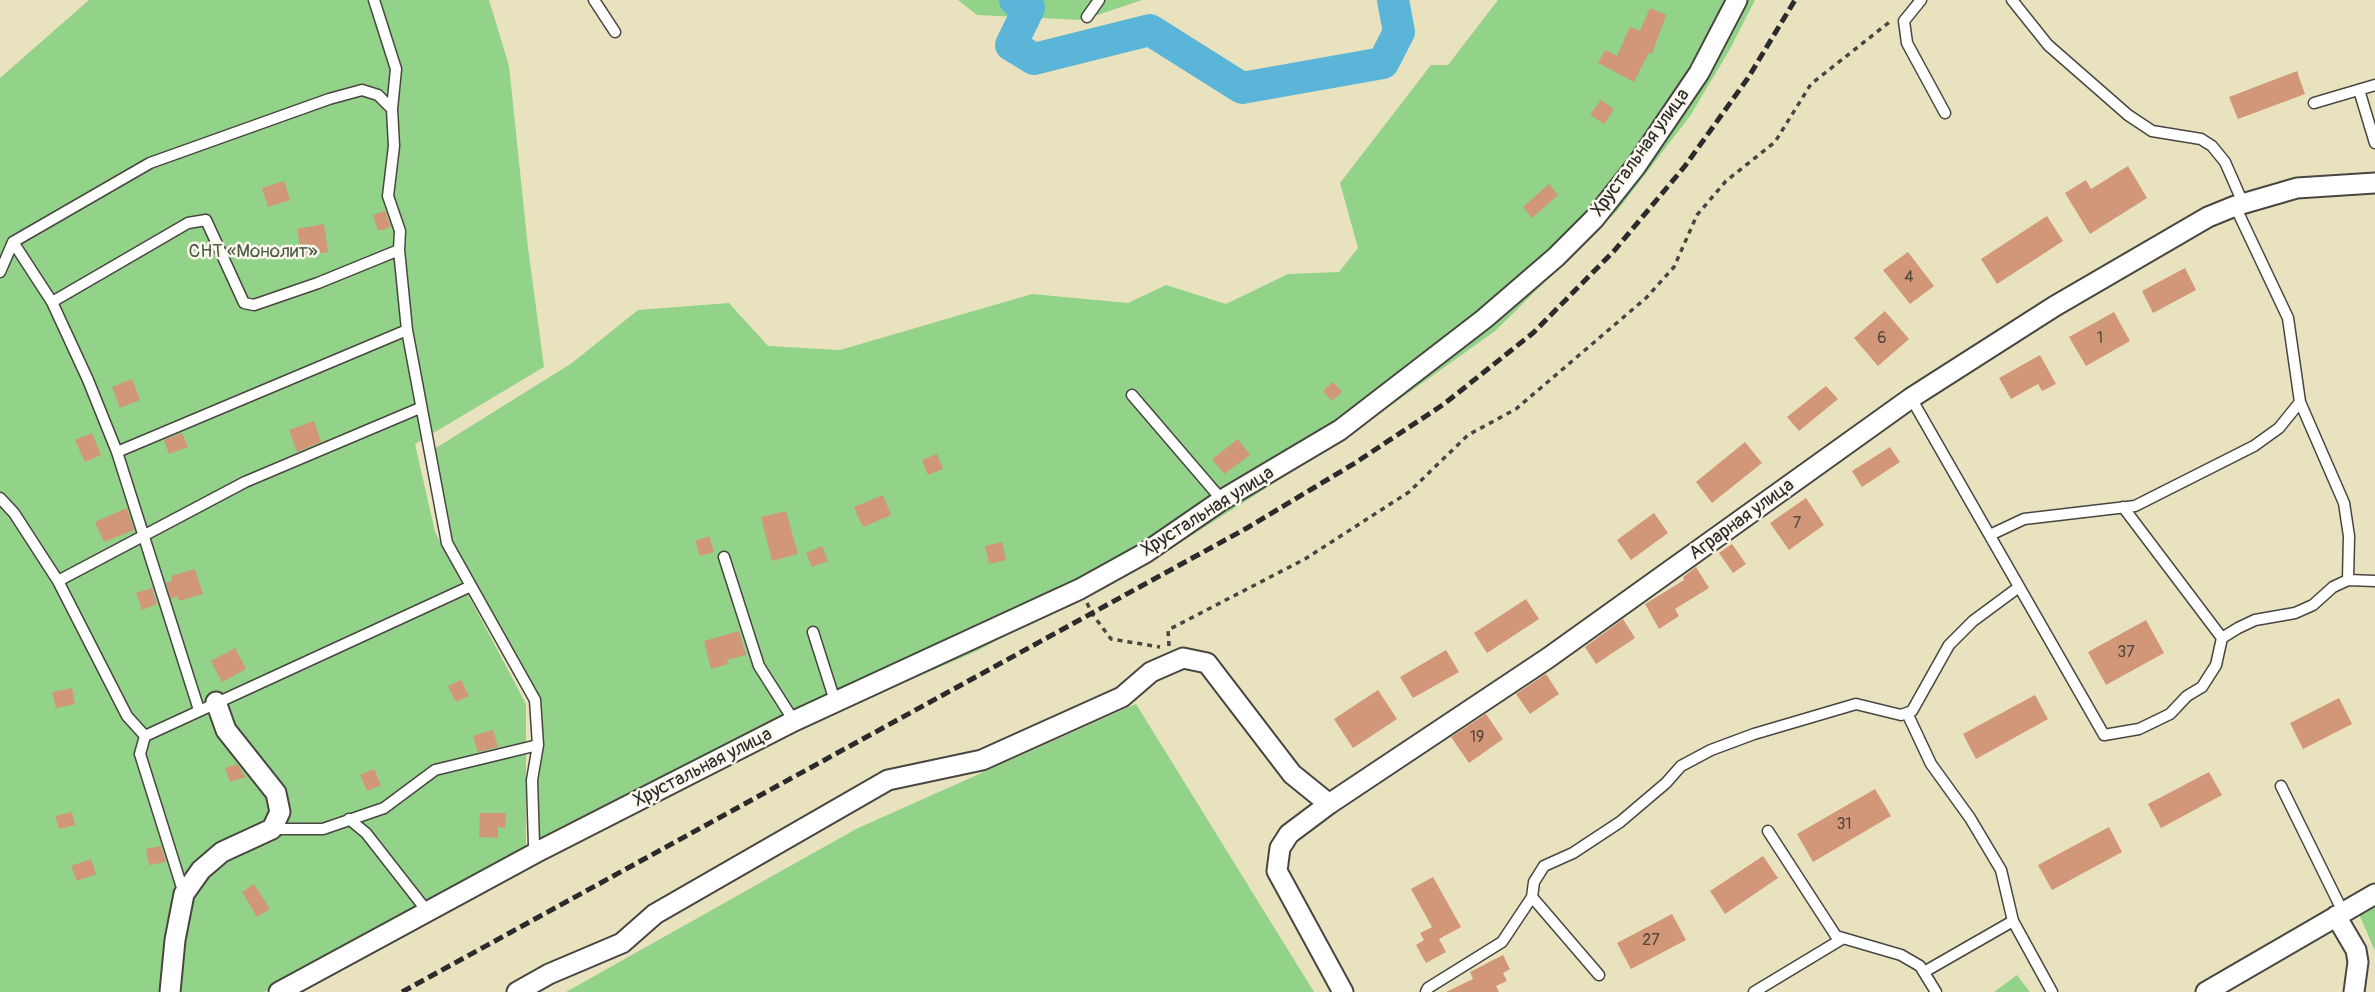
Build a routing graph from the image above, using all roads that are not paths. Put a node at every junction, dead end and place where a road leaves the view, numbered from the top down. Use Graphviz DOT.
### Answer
graph roads {
  1 [pos="374,0"];
  2 [pos="594,0"];
  3 [pos="1099,0"];
  4 [pos="1737,0"];
  5 [pos="1921,0"];
  6 [pos="2012,0"];
  7 [pos="1087,17"];
  8 [pos="615,32"];
  9 [pos="2375,85"];
  10 [pos="2359,90"];
  11 [pos="2314,103"];
  12 [pos="392,109"];
  13 [pos="1945,113"];
  14 [pos="2375,143"];
  15 [pos="2375,183"];
  16 [pos="2239,205"];
  17 [pos="13,242"];
  18 [pos="400,250"];
  19 [pos="0,272"];
  20 [pos="52,302"];
  21 [pos="407,330"];
  22 [pos="1132,394"];
  23 [pos="1911,398"];
  24 [pos="2300,402"];
  25 [pos="420,408"];
  26 [pos="117,452"];
  27 [pos="0,498"];
  28 [pos="1222,500"];
  29 [pos="2123,508"];
  30 [pos="142,534"];
  31 [pos="1990,535"];
  32 [pos="724,557"];
  33 [pos="2348,580"];
  34 [pos="2375,580"];
  35 [pos="58,581"];
  36 [pos="471,586"];
  37 [pos="2019,587"];
  38 [pos="813,632"];
  39 [pos="2222,638"];
  40 [pos="835,701"];
  41 [pos="207,706"];
  42 [pos="1907,712"];
  43 [pos="794,722"];
  44 [pos="145,736"];
  45 [pos="538,745"];
  46 [pos="2281,786"];
  47 [pos="1329,804"];
  48 [pos="349,819"];
  49 [pos="272,829"];
  50 [pos="1768,831"];
  51 [pos="541,850"];
  52 [pos="184,894"];
  53 [pos="2375,894"];
  54 [pos="1532,897"];
  55 [pos="427,911"];
  56 [pos="2340,914"];
  57 [pos="2013,921"];
  58 [pos="1842,939"];
  59 [pos="1924,972"];
  60 [pos="1599,975"];
  61 [pos="170,992"];
  62 [pos="279,992"];
  63 [pos="517,992"];
  64 [pos="1343,992"];
  65 [pos="1426,992"];
  66 [pos="1754,992"];
  67 [pos="1936,992"];
  68 [pos="2052,992"];
  69 [pos="2206,992"];
  70 [pos="2354,992"];
  1 -- 12 [label="lane"];
  2 -- 8 [label="lane"];
  3 -- 7 [label="lane"];
  4 -- 28 [label="street, Хрустальная улица"];
  5 -- 13 [label="lane"];
  6 -- 16 [label="lane"];
  9 -- 10 [label="lane"];
  10 -- 11 [label="lane"];
  10 -- 14 [label="lane"];
  12 -- 17 [label="lane"];
  12 -- 18 [label="lane"];
  15 -- 16 [label="street, Аграрная улица"];
  16 -- 23 [label="street, Аграрная улица"];
  16 -- 24 [label="lane"];
  17 -- 19 [label="lane"];
  17 -- 20 [label="lane"];
  18 -- 20 [label="lane"];
  18 -- 21 [label="lane"];
  20 -- 26 [label="lane"];
  21 -- 25 [label="lane"];
  21 -- 26 [label="lane"];
  22 -- 28 [label="lane"];
  23 -- 31 [label="lane"];
  23 -- 47 [label="street, Аграрная улица"];
  24 -- 29 [label="lane"];
  24 -- 33 [label="lane"];
  25 -- 30 [label="lane"];
  25 -- 36 [label="lane"];
  26 -- 30 [label="lane"];
  27 -- 35 [label="lane"];
  28 -- 40 [label="street, Хрустальная улица"];
  29 -- 31 [label="lane"];
  29 -- 39 [label="lane"];
  30 -- 35 [label="lane"];
  30 -- 41 [label="lane"];
  31 -- 37 [label="lane"];
  32 -- 43 [label="lane"];
  33 -- 34 [label="lane"];
  33 -- 39 [label="lane"];
  35 -- 44 [label="lane"];
  36 -- 41 [label="lane"];
  36 -- 45 [label="lane"];
  37 -- 39 [label="lane"];
  37 -- 42 [label="lane"];
  38 -- 40 [label="lane"];
  40 -- 43 [label="street, Хрустальная улица"];
  41 -- 44 [label="lane"];
  41 -- 49 [label="street"];
  42 -- 54 [label="lane"];
  42 -- 57 [label="lane"];
  43 -- 51 [label="street, Хрустальная улица"];
  44 -- 52 [label="lane"];
  45 -- 48 [label="lane"];
  45 -- 51 [label="lane"];
  46 -- 56 [label="lane"];
  47 -- 63 [label="street"];
  47 -- 64 [label="street, Аграрная улица"];
  48 -- 49 [label="lane"];
  48 -- 55 [label="lane"];
  49 -- 52 [label="street"];
  50 -- 58 [label="lane"];
  51 -- 55 [label="street, Хрустальная улица"];
  52 -- 61 [label="street"];
  53 -- 56 [label="street"];
  54 -- 60 [label="lane"];
  54 -- 65 [label="lane"];
  55 -- 62 [label="street, Хрустальная улица"];
  56 -- 69 [label="street"];
  56 -- 70 [label="street"];
  57 -- 59 [label="lane"];
  57 -- 68 [label="lane"];
  58 -- 59 [label="lane"];
  58 -- 66 [label="lane"];
  59 -- 67 [label="lane"];
}
